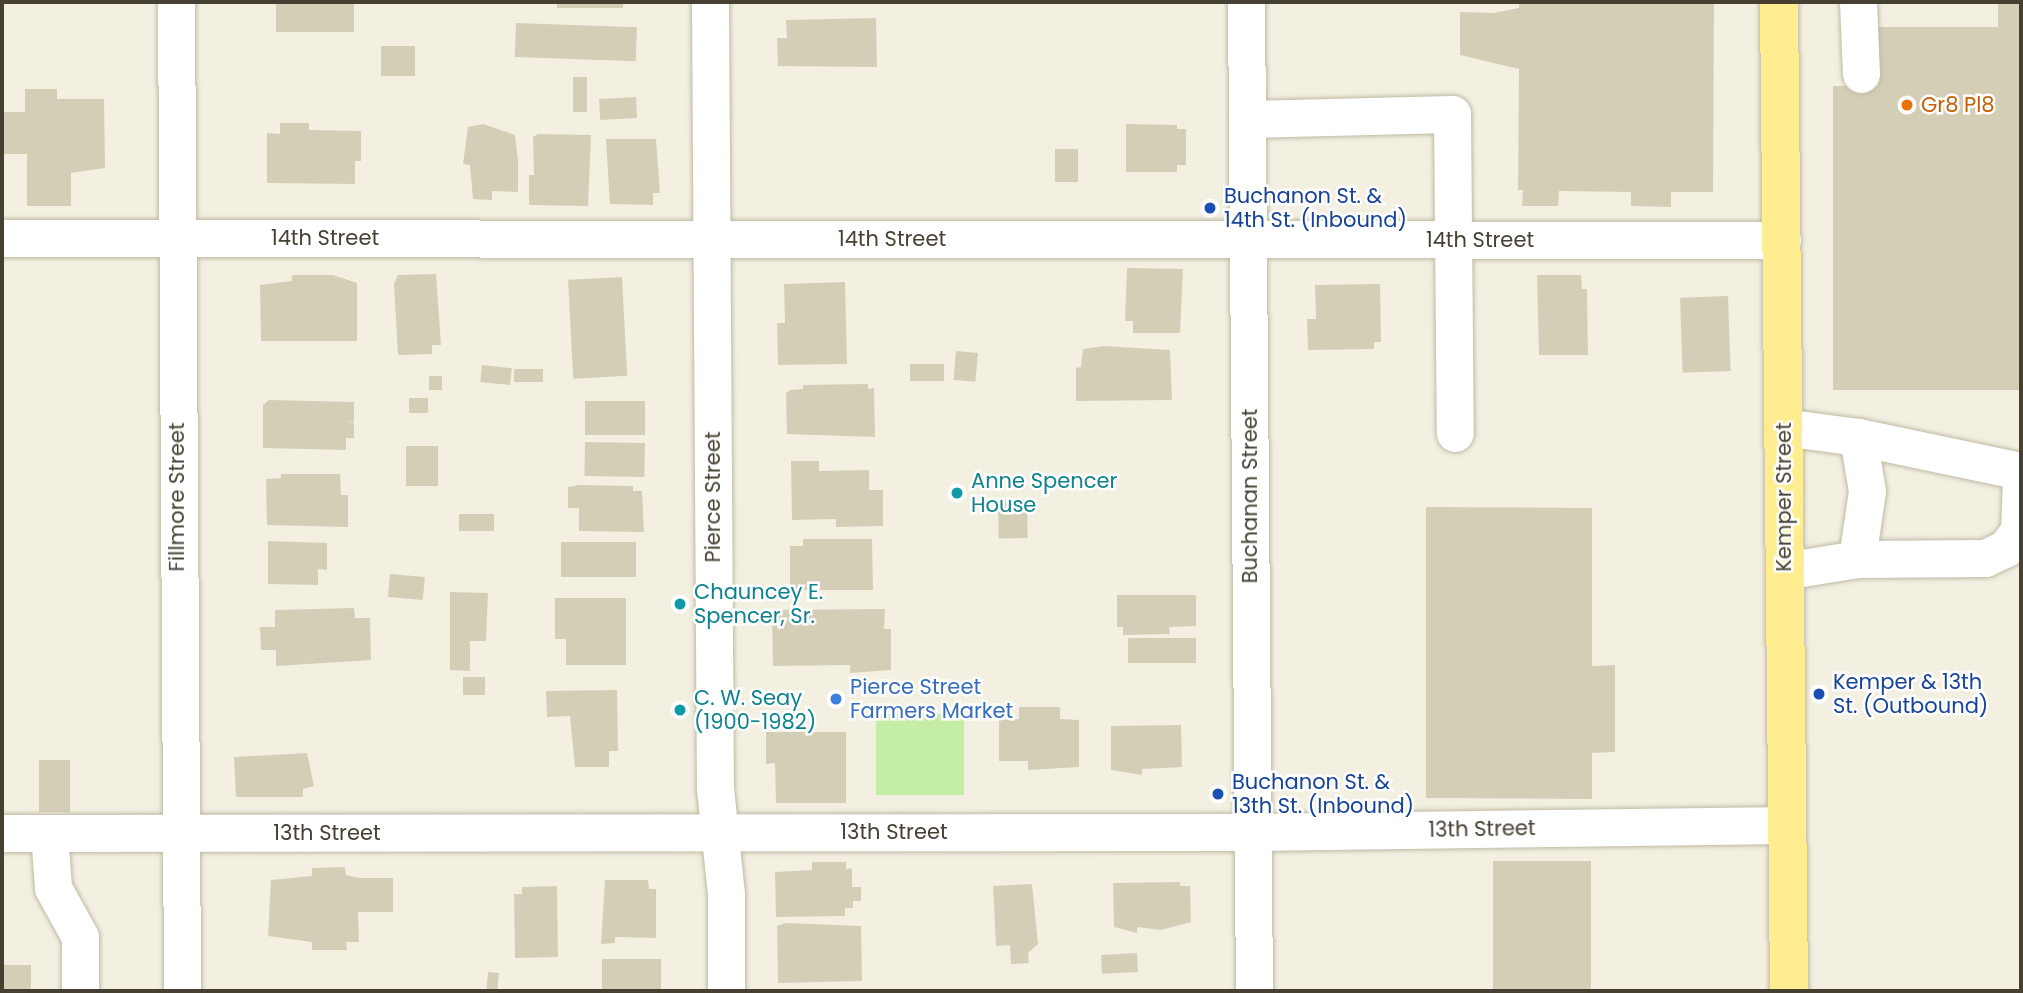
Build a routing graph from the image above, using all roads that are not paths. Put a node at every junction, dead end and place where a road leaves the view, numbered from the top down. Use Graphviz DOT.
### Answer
graph roads {
  1 [pos="176,2"];
  2 [pos="709,2"];
  3 [pos="1246,2"];
  4 [pos="1779,2"];
  5 [pos="1858,2"];
  6 [pos="1861,74"];
  7 [pos="1247,119"];
  8 [pos="175,237"];
  9 [pos="2,238"];
  10 [pos="712,239"];
  11 [pos="1248,239"];
  12 [pos="1455,240"];
  13 [pos="1782,240"];
  14 [pos="1783,427"];
  15 [pos="1455,433"];
  16 [pos="1858,437"];
  17 [pos="2021,471"];
  18 [pos="2021,478"];
  19 [pos="1857,559"];
  20 [pos="1784,571"];
  21 [pos="1787,825"];
  22 [pos="719,832"];
  23 [pos="1252,832"];
  24 [pos="2,834"];
  25 [pos="49,834"];
  26 [pos="180,834"];
  27 [pos="80,991"];
  28 [pos="182,991"];
  29 [pos="726,991"];
  30 [pos="1254,991"];
  31 [pos="1789,991"];
  1 -- 8 [label="street, Fillmore Street"];
  2 -- 10 [label="street, Pierce Street"];
  3 -- 7 [label="street, Buchanan Street"];
  4 -- 13 [label="main road, Kemper Street"];
  5 -- 6 [label="street"];
  7 -- 11 [label="street, Buchanan Street"];
  7 -- 12 [label="street"];
  8 -- 9 [label="street, 14th Street"];
  8 -- 10 [label="street, 14th Street"];
  8 -- 26 [label="street, Fillmore Street"];
  10 -- 11 [label="street, 14th Street"];
  10 -- 22 [label="street, Pierce Street"];
  11 -- 12 [label="street, 14th Street"];
  11 -- 23 [label="street, Buchanan Street"];
  12 -- 13 [label="street, 14th Street"];
  12 -- 15 [label="street"];
  13 -- 14 [label="main road, Kemper Street"];
  14 -- 16 [label="street"];
  14 -- 20 [label="main road, Kemper Street"];
  16 -- 17 [label="street"];
  16 -- 19 [label="street"];
  18 -- 19 [label="street"];
  19 -- 20 [label="street"];
  20 -- 21 [label="main road, Kemper Street"];
  21 -- 23 [label="street, 13th Street"];
  21 -- 31 [label="main road, Kemper Street"];
  22 -- 23 [label="street, 13th Street"];
  22 -- 26 [label="street, 13th Street"];
  22 -- 29 [label="street, Pierce Street"];
  23 -- 30 [label="street, Buchanan Street"];
  24 -- 25 [label="street, 13th Street"];
  25 -- 26 [label="street, 13th Street"];
  25 -- 27 [label="street"];
  26 -- 28 [label="street, Fillmore Street"];
}
